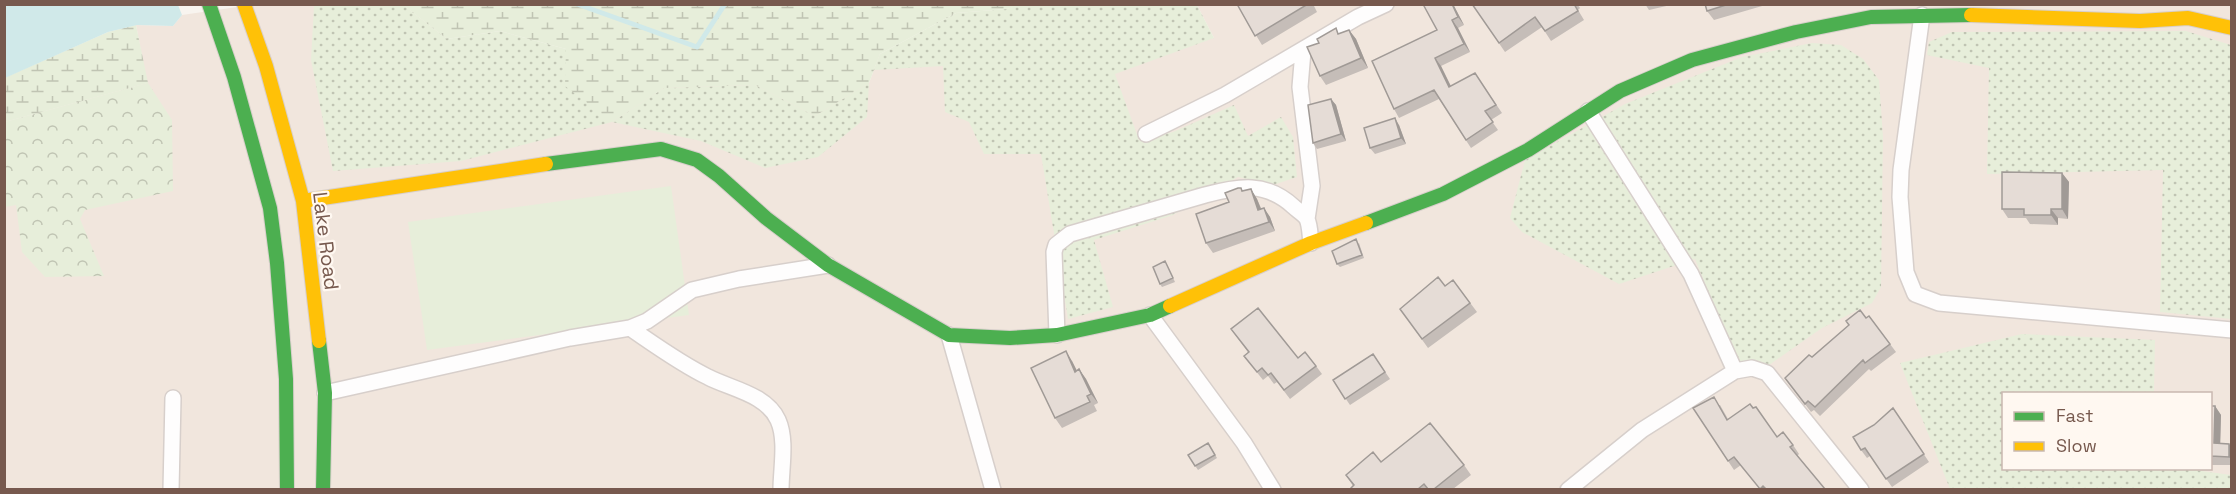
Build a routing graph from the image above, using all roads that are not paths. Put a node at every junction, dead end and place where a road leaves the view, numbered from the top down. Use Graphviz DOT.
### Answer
graph roads {
  1 [pos="1386,4"];
  2 [pos="245,5"];
  3 [pos="210,7"];
  4 [pos="1978,10"];
  5 [pos="2189,11"];
  6 [pos="1922,15"];
  7 [pos="2232,28"];
  8 [pos="1303,51"];
  9 [pos="1588,111"];
  10 [pos="1146,134"];
  11 [pos="303,201"];
  12 [pos="1307,219"];
  13 [pos="1311,243"];
  14 [pos="828,264"];
  15 [pos="1150,315"];
  16 [pos="630,328"];
  17 [pos="2232,330"];
  18 [pos="949,335"];
  19 [pos="1057,335"];
  20 [pos="1735,371"];
  21 [pos="324,393"];
  22 [pos="173,398"];
  23 [pos="171,489"];
  24 [pos="287,489"];
  25 [pos="323,489"];
  26 [pos="781,489"];
  27 [pos="993,489"];
  28 [pos="1273,489"];
  29 [pos="1568,489"];
  30 [pos="1861,489"];
  1 -- 8 [label="street"];
  2 -- 11 [label="street, Lake Road"];
  3 -- 24 [label="street"];
  4 -- 5 [label="street"];
  4 -- 6 [label="street"];
  5 -- 7 [label="street"];
  6 -- 9 [label="street"];
  6 -- 17 [label="street"];
  8 -- 10 [label="street"];
  8 -- 12 [label="street"];
  9 -- 13 [label="street"];
  9 -- 20 [label="street"];
  11 -- 14 [label="street"];
  11 -- 21 [label="street, Lake Road"];
  12 -- 13 [label="street"];
  12 -- 19 [label="street"];
  13 -- 15 [label="street"];
  14 -- 16 [label="street"];
  14 -- 18 [label="street"];
  15 -- 19 [label="street"];
  15 -- 28 [label="street"];
  16 -- 21 [label="street"];
  16 -- 26 [label="street"];
  18 -- 19 [label="street"];
  18 -- 27 [label="street"];
  20 -- 29 [label="street"];
  20 -- 30 [label="street"];
  21 -- 25 [label="street, Lake Road"];
  22 -- 23 [label="street"];
}
